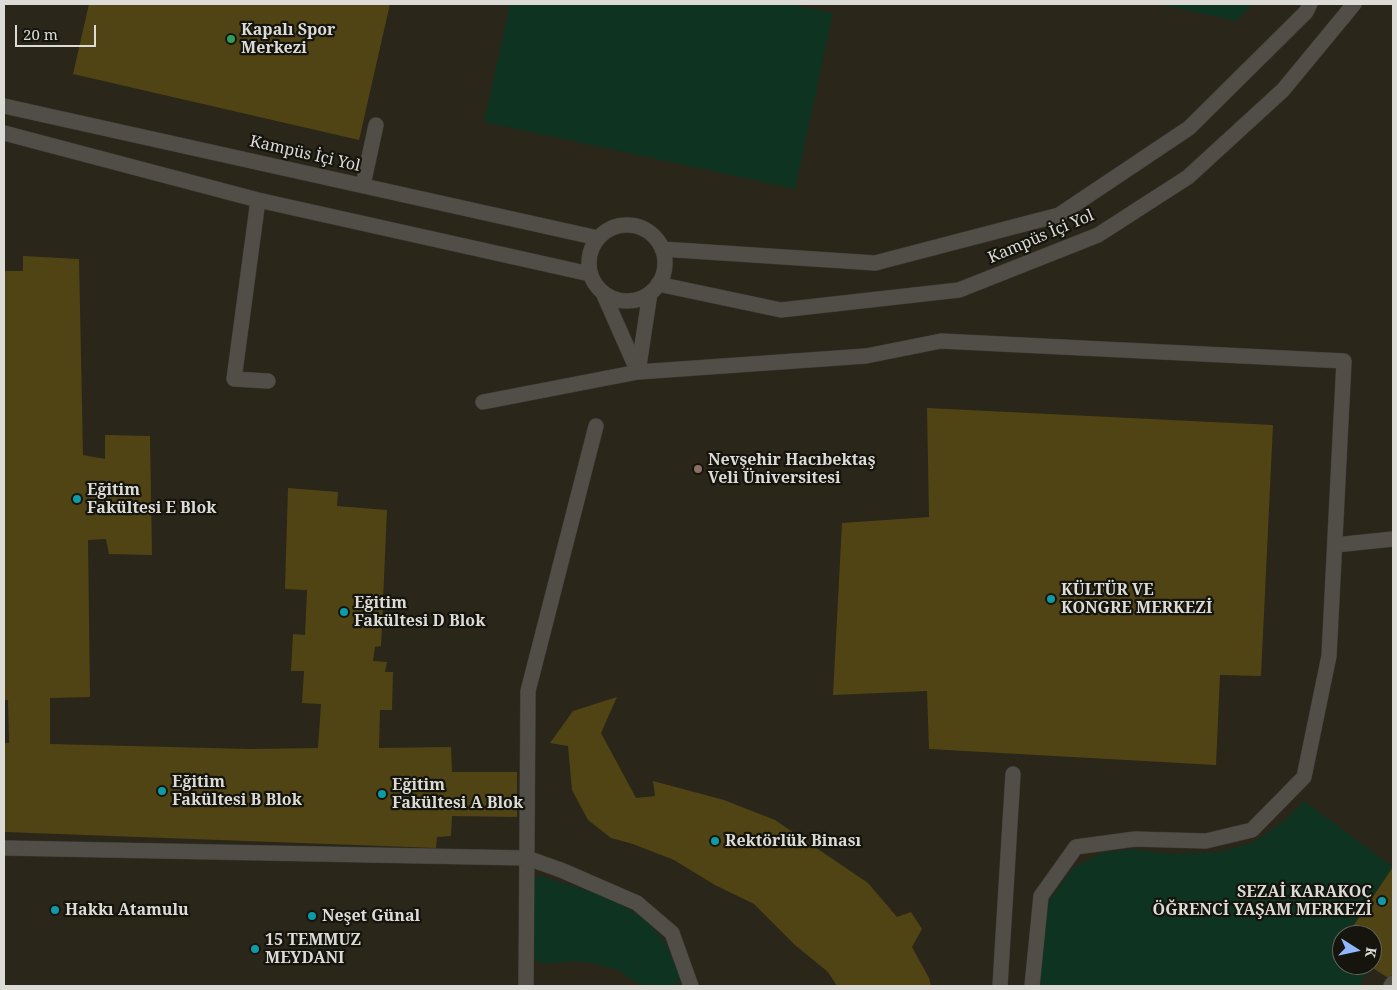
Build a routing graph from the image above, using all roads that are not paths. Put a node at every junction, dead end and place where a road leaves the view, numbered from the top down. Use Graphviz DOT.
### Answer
graph roads {
  1 [pos="1310,4"];
  2 [pos="1354,4"];
  3 [pos="4,106"];
  4 [pos="376,125"];
  5 [pos="4,133"];
  6 [pos="363,185"];
  7 [pos="258,200"];
  8 [pos="598,238"];
  9 [pos="662,249"];
  10 [pos="590,274"];
  11 [pos="654,289"];
  12 [pos="604,295"];
  13 [pos="638,372"];
  14 [pos="268,380"];
  15 [pos="483,402"];
  16 [pos="596,426"];
  17 [pos="1393,539"];
  18 [pos="1335,546"];
  19 [pos="1013,774"];
  20 [pos="4,848"];
  21 [pos="527,858"];
  22 [pos="526,986"];
  23 [pos="691,986"];
  24 [pos="1000,986"];
  25 [pos="1032,986"];
  1 -- 9 [label="street, Kampüs İçi Yol"];
  2 -- 11 [label="street, Kampüs İçi Yol"];
  3 -- 6 [label="street, Kampüs İçi Yol"];
  4 -- 6 [label="street"];
  5 -- 7 [label="street"];
  6 -- 8 [label="street, Kampüs İçi Yol"];
  7 -- 10 [label="street"];
  7 -- 14 [label="street"];
  8 -- 9 [label="street"];
  8 -- 10 [label="street"];
  9 -- 11 [label="street"];
  10 -- 12 [label="street"];
  11 -- 12 [label="street"];
  11 -- 13 [label="street"];
  12 -- 13 [label="street"];
  13 -- 15 [label="street"];
  13 -- 18 [label="street"];
  16 -- 21 [label="street"];
  17 -- 18 [label="street"];
  18 -- 25 [label="street"];
  19 -- 24 [label="street"];
  20 -- 21 [label="street"];
  21 -- 22 [label="street"];
  21 -- 23 [label="street"];
}
